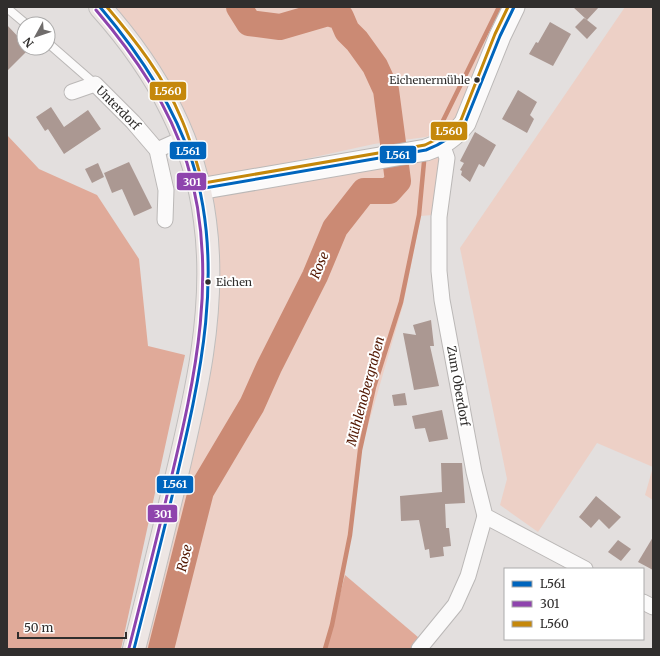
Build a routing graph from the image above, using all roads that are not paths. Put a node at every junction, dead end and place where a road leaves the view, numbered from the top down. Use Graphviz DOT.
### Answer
graph roads {
  1 [pos="100,7"];
  2 [pos="514,7"];
  3 [pos="7,8"];
  4 [pos="16,16"];
  5 [pos="56,50"];
  6 [pos="95,84"];
  7 [pos="72,92"];
  8 [pos="184,138"];
  9 [pos="442,144"];
  10 [pos="157,150"];
  11 [pos="199,189"];
  12 [pos="165,220"];
  13 [pos="485,516"];
  14 [pos="583,568"];
  15 [pos="644,602"];
  16 [pos="653,607"];
  17 [pos="134,649"];
  18 [pos="419,649"];
  1 -- 8 [label="main road"];
  2 -- 9 [label="main road"];
  3 -- 4 [label="lane"];
  5 -- 6 [label="lane"];
  6 -- 7 [label="street, Unterdorf"];
  6 -- 10 [label="street, Unterdorf"];
  8 -- 10 [label="street"];
  8 -- 11 [label="main road"];
  9 -- 11 [label="main road"];
  9 -- 13 [label="street, Zum Oberdorf"];
  10 -- 12 [label="street, Unterdorf"];
  11 -- 17 [label="main road"];
  13 -- 14 [label="street"];
  13 -- 18 [label="street"];
  15 -- 16 [label="street"];
}
